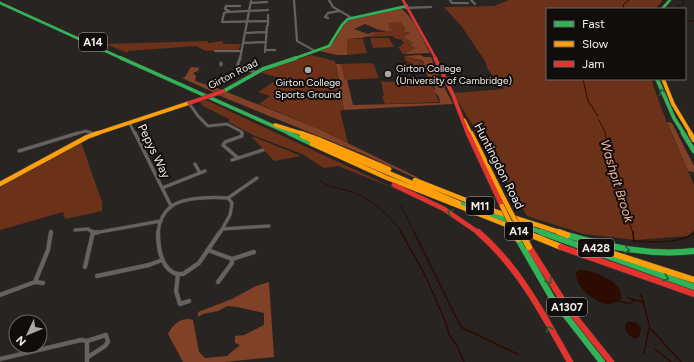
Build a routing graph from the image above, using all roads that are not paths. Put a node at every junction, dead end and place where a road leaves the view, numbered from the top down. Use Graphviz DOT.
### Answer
graph roads {
  1 [pos="294,0"];
  2 [pos="329,0"];
  3 [pos="401,0"];
  4 [pos="472,0"];
  5 [pos="670,0"];
  6 [pos="674,0"];
  7 [pos="450,1"];
  8 [pos="0,2"];
  9 [pos="251,2"];
  10 [pos="267,2"];
  11 [pos="468,3"];
  12 [pos="428,4"];
  13 [pos="475,4"];
  14 [pos="240,6"];
  15 [pos="406,7"];
  16 [pos="663,8"];
  17 [pos="668,8"];
  18 [pos="229,11"];
  19 [pos="249,11"];
  20 [pos="339,11"];
  21 [pos="328,18"];
  22 [pos="352,18"];
  23 [pos="267,21"];
  24 [pos="247,22"];
  25 [pos="267,32"];
  26 [pos="245,33"];
  27 [pos="266,42"];
  28 [pos="243,43"];
  29 [pos="275,50"];
  30 [pos="215,51"];
  31 [pos="241,51"];
  32 [pos="315,51"];
  33 [pos="255,72"];
  34 [pos="657,80"];
  35 [pos="663,80"];
  36 [pos="189,103"];
  37 [pos="129,122"];
  38 [pos="275,124"];
  39 [pos="94,134"];
  40 [pos="470,135"];
  41 [pos="694,140"];
  42 [pos="689,142"];
  43 [pos="263,150"];
  44 [pos="19,151"];
  45 [pos="694,151"];
  46 [pos="238,158"];
  47 [pos="694,158"];
  48 [pos="232,160"];
  49 [pos="346,161"];
  50 [pos="195,164"];
  51 [pos="204,172"];
  52 [pos="200,173"];
  53 [pos="257,178"];
  54 [pos="0,184"];
  55 [pos="162,188"];
  56 [pos="228,198"];
  57 [pos="171,206"];
  58 [pos="498,218"];
  59 [pos="161,221"];
  60 [pos="269,226"];
  61 [pos="223,229"];
  62 [pos="75,230"];
  63 [pos="51,232"];
  64 [pos="94,233"];
  65 [pos="208,250"];
  66 [pos="694,251"];
  67 [pos="254,252"];
  68 [pos="232,258"];
  69 [pos="162,260"];
  70 [pos="84,267"];
  71 [pos="178,274"];
  72 [pos="97,276"];
  73 [pos="694,280"];
  74 [pos="35,282"];
  75 [pos="218,282"];
  76 [pos="43,283"];
  77 [pos="694,288"];
  78 [pos="694,294"];
  79 [pos="0,295"];
  80 [pos="189,302"];
  81 [pos="87,341"];
  82 [pos="0,358"];
  83 [pos="88,360"];
  84 [pos="570,362"];
  85 [pos="602,362"];
  86 [pos="611,362"];
  1 -- 32 [label="street"];
  2 -- 20 [label="street"];
  3 -- 15 [label="main road, Huntingdon Road / A1307"];
  4 -- 13 [label="street"];
  5 -- 16 [label="main road"];
  6 -- 17 [label="main road"];
  7 -- 11 [label="street"];
  8 -- 38 [label="main road, A14"];
  8 -- 49 [label="main road, A14"];
  9 -- 10 [label="street"];
  9 -- 19 [label="street"];
  12 -- 15 [label="street"];
  14 -- 18 [label="street"];
  15 -- 22 [label="main road"];
  15 -- 40 [label="main road, Huntingdon Road / A1307"];
  18 -- 19 [label="street"];
  18 -- 24 [label="street"];
  19 -- 23 [label="street"];
  19 -- 24 [label="street"];
  20 -- 21 [label="street"];
  20 -- 22 [label="street"];
  22 -- 32 [label="main road, Girton Road"];
  23 -- 24 [label="street"];
  23 -- 25 [label="street"];
  24 -- 26 [label="street"];
  25 -- 26 [label="street"];
  25 -- 27 [label="street"];
  26 -- 28 [label="street"];
  27 -- 28 [label="street"];
  27 -- 29 [label="street"];
  28 -- 31 [label="street"];
  30 -- 31 [label="street"];
  31 -- 33 [label="street"];
  32 -- 33 [label="main road, Girton Road"];
  33 -- 36 [label="main road, Girton Road, bridge"];
  42 -- 34 [label="main road, one-way"];
  35 -- 41 [label="main road"];
  36 -- 37 [label="main road, Girton Road"];
  36 -- 46 [label="street"];
  37 -- 39 [label="main road, Girton Road"];
  37 -- 55 [label="street, Pepys Way"];
  38 -- 58 [label="main road, A14"];
  38 -- 66 [label="main road, M11, one-way"];
  39 -- 44 [label="street"];
  39 -- 54 [label="main road, Girton Road"];
  40 -- 85 [label="main road, Huntingdon Road / A1307, bridge"];
  40 -- 86 [label="main road, Huntingdon Road / A1307, one-way, bridge"];
  42 -- 45 [label="main road"];
  42 -- 47 [label="main road"];
  43 -- 46 [label="street"];
  46 -- 48 [label="street"];
  49 -- 78 [label="main road, A14"];
  84 -- 49 [label="main road, A14, one-way"];
  50 -- 52 [label="street"];
  51 -- 52 [label="street"];
  52 -- 55 [label="street"];
  53 -- 56 [label="street"];
  55 -- 57 [label="street, Pepys Way"];
  56 -- 57 [label="street"];
  56 -- 61 [label="street"];
  57 -- 59 [label="street"];
  58 -- 73 [label="main road, A428"];
  58 -- 77 [label="main road, A14, one-way"];
  59 -- 64 [label="street"];
  59 -- 69 [label="street"];
  60 -- 61 [label="street"];
  61 -- 65 [label="street"];
  62 -- 64 [label="street"];
  63 -- 74 [label="street"];
  64 -- 70 [label="street"];
  65 -- 68 [label="street"];
  65 -- 71 [label="street"];
  67 -- 68 [label="street"];
  68 -- 75 [label="street"];
  69 -- 71 [label="street"];
  69 -- 72 [label="street"];
  71 -- 80 [label="street"];
  74 -- 76 [label="street"];
  74 -- 79 [label="street"];
  81 -- 82 [label="street"];
  81 -- 83 [label="street"];
  81 -- 83 [label="street"];
}
